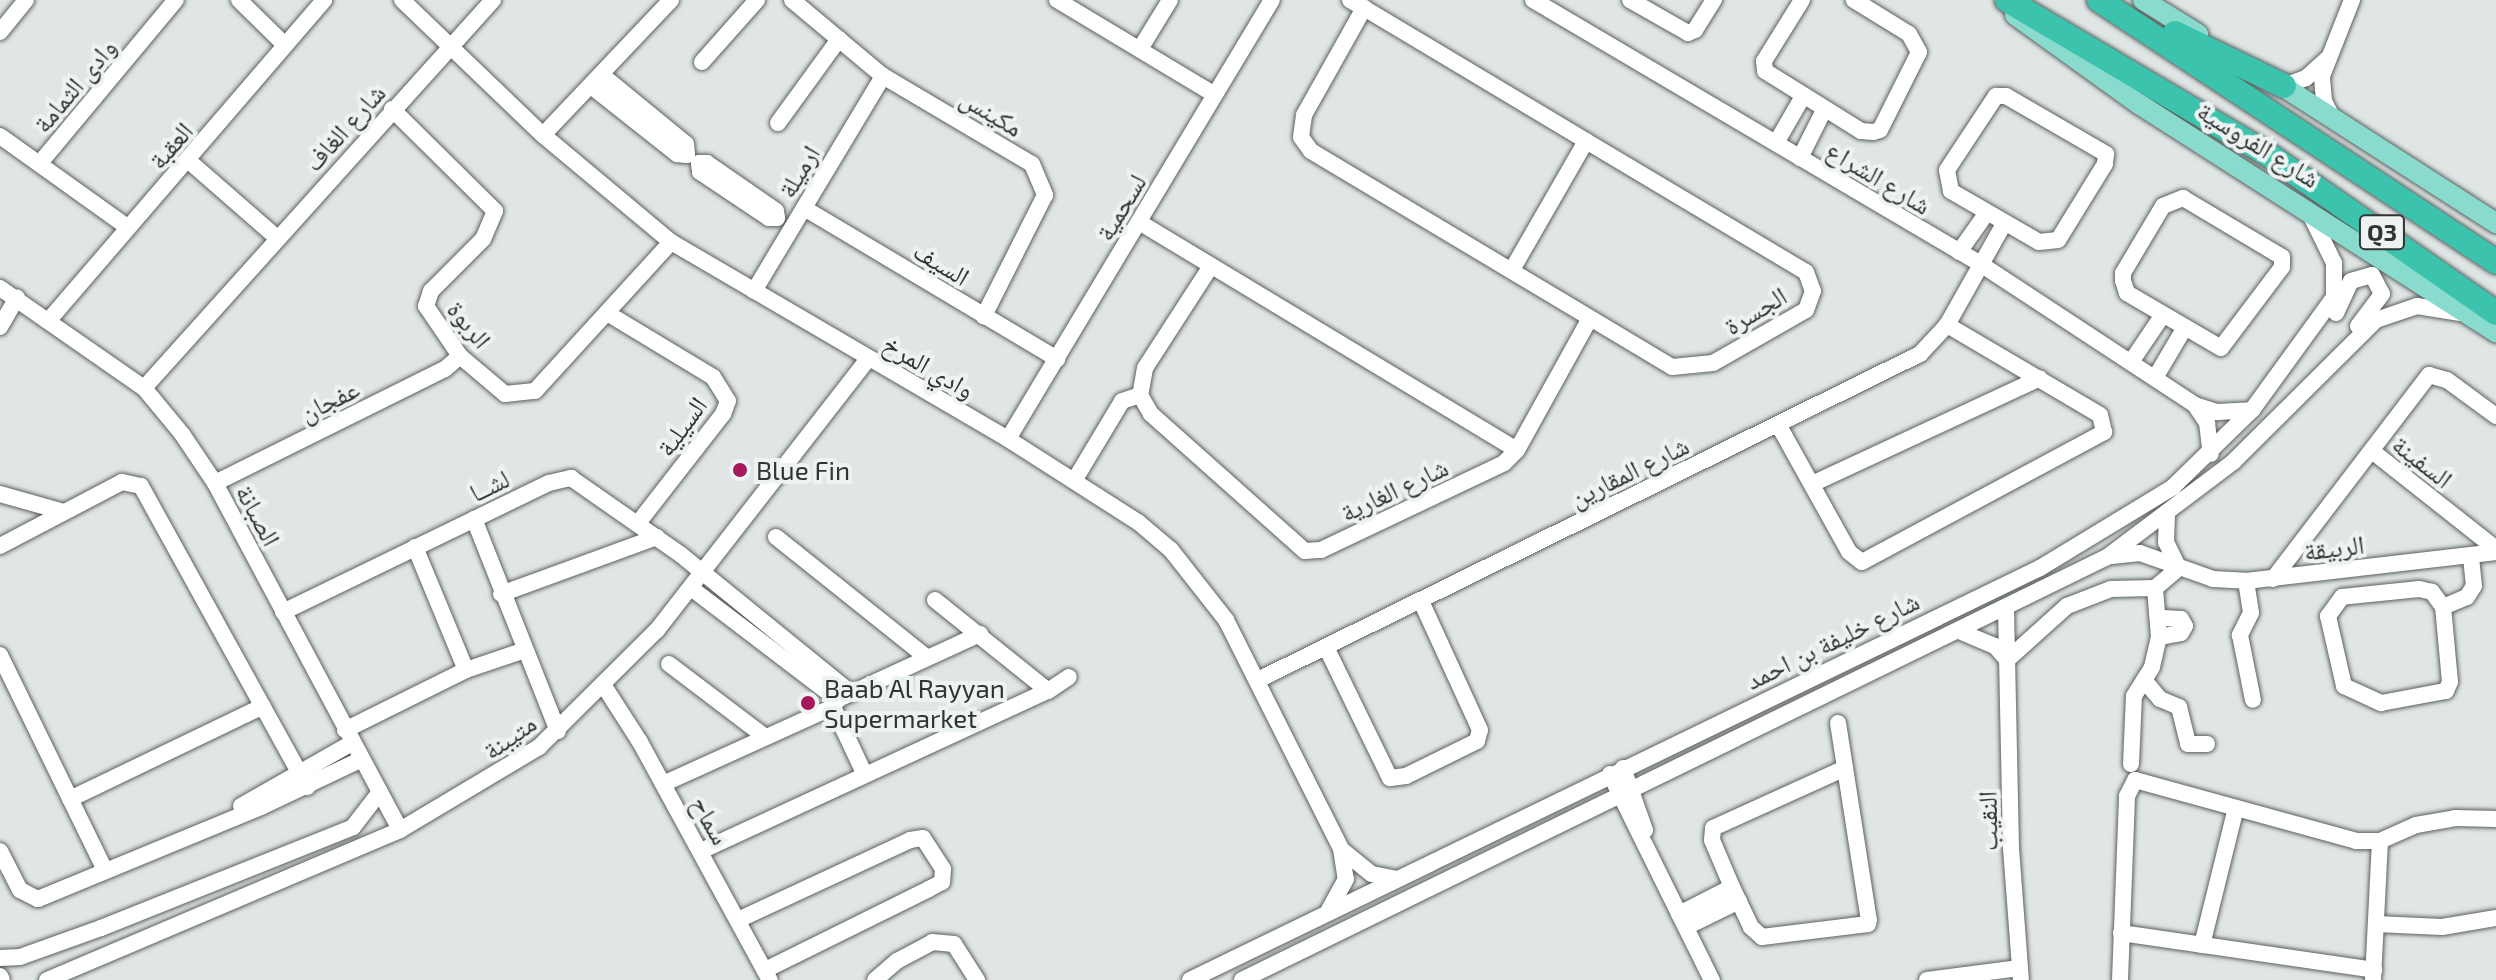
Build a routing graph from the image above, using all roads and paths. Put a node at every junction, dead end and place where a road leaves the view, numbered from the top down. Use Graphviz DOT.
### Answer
graph roads {
  1 [pos="176,0"];
  2 [pos="239,0"];
  3 [pos="324,0"];
  4 [pos="402,0"];
  5 [pos="493,0"];
  6 [pos="671,0"];
  7 [pos="757,0"];
  8 [pos="792,0"];
  9 [pos="1057,0"];
  10 [pos="1170,0"];
  11 [pos="1272,0"];
  12 [pos="1533,0"];
  13 [pos="1630,0"];
  14 [pos="1714,0"];
  15 [pos="1802,0"];
  16 [pos="1854,0"];
  17 [pos="1996,0"];
  18 [pos="2007,0"];
  19 [pos="2099,0"];
  20 [pos="2115,0"];
  21 [pos="2143,0"];
  22 [pos="2352,0"];
  23 [pos="20,2"];
  24 [pos="1357,4"];
  25 [pos="0,32"];
  26 [pos="839,39"];
  27 [pos="284,44"];
  28 [pos="447,49"];
  29 [pos="1140,49"];
  30 [pos="2328,58"];
  31 [pos="702,62"];
  32 [pos="883,76"];
  33 [pos="596,81"];
  34 [pos="2284,86"];
  35 [pos="1215,95"];
  36 [pos="1802,98"];
  37 [pos="392,109"];
  38 [pos="1824,110"];
  39 [pos="2331,115"];
  40 [pos="778,123"];
  41 [pos="660,132"];
  42 [pos="543,135"];
  43 [pos="0,136"];
  44 [pos="1586,141"];
  45 [pos="1776,143"];
  46 [pos="1800,158"];
  47 [pos="190,162"];
  48 [pos="40,163"];
  49 [pos="725,182"];
  50 [pos="2302,204"];
  51 [pos="804,208"];
  52 [pos="1986,214"];
  53 [pos="1139,222"];
  54 [pos="2496,223"];
  55 [pos="2004,224"];
  56 [pos="793,226"];
  57 [pos="127,227"];
  58 [pos="277,238"];
  59 [pos="671,242"];
  60 [pos="1959,252"];
  61 [pos="2496,262"];
  62 [pos="1979,263"];
  63 [pos="1211,266"];
  64 [pos="1513,268"];
  65 [pos="0,288"];
  66 [pos="754,291"];
  67 [pos="17,298"];
  68 [pos="607,313"];
  69 [pos="2484,314"];
  70 [pos="984,316"];
  71 [pos="2162,316"];
  72 [pos="49,320"];
  73 [pos="1589,320"];
  74 [pos="1950,321"];
  75 [pos="0,327"];
  76 [pos="2184,329"];
  77 [pos="2496,332"];
  78 [pos="2299,348"];
  79 [pos="460,356"];
  80 [pos="868,359"];
  81 [pos="1057,359"];
  82 [pos="2131,362"];
  83 [pos="2333,368"];
  84 [pos="2040,378"];
  85 [pos="2155,378"];
  86 [pos="144,388"];
  87 [pos="1140,395"];
  88 [pos="2195,405"];
  89 [pos="2252,410"];
  90 [pos="2496,416"];
  91 [pos="1783,424"];
  92 [pos="1008,439"];
  93 [pos="1517,450"];
  94 [pos="2372,451"];
  95 [pos="2211,454"];
  96 [pos="1074,481"];
  97 [pos="215,483"];
  98 [pos="1812,484"];
  99 [pos="0,494"];
  100 [pos="64,512"];
  101 [pos="2167,514"];
  102 [pos="474,519"];
  103 [pos="638,523"];
  104 [pos="657,537"];
  105 [pos="776,537"];
  106 [pos="0,546"];
  107 [pos="415,547"];
  108 [pos="2496,550"];
  109 [pos="2471,555"];
  110 [pos="2107,557"];
  111 [pos="2179,568"];
  112 [pos="2273,579"];
  113 [pos="2246,581"];
  114 [pos="695,582"];
  115 [pos="2155,588"];
  116 [pos="501,594"];
  117 [pos="935,600"];
  118 [pos="1421,601"];
  119 [pos="2443,607"];
  120 [pos="2006,609"];
  121 [pos="283,612"];
  122 [pos="2159,618"];
  123 [pos="1959,631"];
  124 [pos="980,634"];
  125 [pos="2159,637"];
  126 [pos="1326,647"];
  127 [pos="525,650"];
  128 [pos="0,655"];
  129 [pos="925,656"];
  130 [pos="2007,660"];
  131 [pos="669,664"];
  132 [pos="466,670"];
  133 [pos="1069,677"];
  134 [pos="1260,679"];
  135 [pos="2144,680"];
  136 [pos="604,686"];
  137 [pos="1048,691"];
  138 [pos="841,700"];
  139 [pos="2253,700"];
  140 [pos="263,706"];
  141 [pos="1838,723"];
  142 [pos="558,731"];
  143 [pos="348,736"];
  144 [pos="764,736"];
  145 [pos="2207,744"];
  146 [pos="362,759"];
  147 [pos="2131,764"];
  148 [pos="1845,768"];
  149 [pos="297,770"];
  150 [pos="1616,771"];
  151 [pos="864,773"];
  152 [pos="663,784"];
  153 [pos="307,787"];
  154 [pos="380,792"];
  155 [pos="1625,794"];
  156 [pos="70,799"];
  157 [pos="2236,808"];
  158 [pos="2496,819"];
  159 [pos="212,824"];
  160 [pos="400,830"];
  161 [pos="2380,841"];
  162 [pos="1341,849"];
  163 [pos="0,851"];
  164 [pos="701,851"];
  165 [pos="105,870"];
  166 [pos="1398,879"];
  167 [pos="1736,894"];
  168 [pos="1321,917"];
  169 [pos="2496,918"];
  170 [pos="738,920"];
  171 [pos="1683,920"];
  172 [pos="2376,924"];
  173 [pos="2121,933"];
  174 [pos="2202,945"];
  175 [pos="0,958"];
  176 [pos="2020,974"];
  177 [pos="767,975"];
  178 [pos="2374,975"];
  179 [pos="47,980"];
  180 [pos="875,980"];
  181 [pos="977,980"];
  182 [pos="1190,980"];
  183 [pos="1242,980"];
  184 [pos="1712,980"];
  185 [pos="1927,980"];
  186 [pos="2120,980"];
  1 -- 48 [label="street, وادى الثمامة"];
  2 -- 27 [label="street"];
  3 -- 27 [label="street, العقبة"];
  4 -- 28 [label="street, وادي المرخ"];
  5 -- 28 [label="street, شارع الغاف"];
  6 -- 33 [label="street"];
  7 -- 31 [label="street"];
  8 -- 26 [label="street, مكينس"];
  9 -- 29 [label="street"];
  10 -- 29 [label="street"];
  11 -- 35 [label="street, لسحمية"];
  12 -- 45 [label="street, شارع الشراع"];
  13 -- 14 [label="street"];
  15 -- 36 [label="street"];
  16 -- 38 [label="street"];
  17 -- 50 [label="main road, شارع الفروسية"];
  18 -- 69 [label="highway, شارع الفروسية / Q3"];
  19 -- 61 [label="highway, شارع الفروسية"];
  20 -- 34 [label="highway"];
  21 -- 34 [label="main road"];
  22 -- 30 [label="street"];
  23 -- 25 [label="street"];
  24 -- 44 [label="street, الجسرة"];
  24 -- 64 [label="street, الجسرة"];
  26 -- 32 [label="street, مكينس"];
  26 -- 40 [label="street"];
  27 -- 47 [label="street, العقبة"];
  28 -- 37 [label="street, شارع الغاف"];
  28 -- 42 [label="street, وادي المرخ"];
  29 -- 35 [label="street"];
  30 -- 34 [label="street"];
  30 -- 39 [label="street"];
  32 -- 51 [label="street, ارميلة"];
  32 -- 70 [label="street, مكينس"];
  33 -- 41 [label="street"];
  33 -- 42 [label="street"];
  34 -- 39 [label="main road"];
  35 -- 53 [label="street, لسحمية"];
  36 -- 38 [label="street"];
  36 -- 45 [label="street"];
  37 -- 58 [label="street, شارع الغاف"];
  37 -- 79 [label="street, الربوة"];
  38 -- 46 [label="street"];
  39 -- 54 [label="main road"];
  42 -- 59 [label="street, وادي المرخ"];
  43 -- 48 [label="street"];
  44 -- 64 [label="street"];
  44 -- 73 [label="street, الجسرة"];
  45 -- 46 [label="street, شارع الشراع"];
  46 -- 60 [label="street, شارع الشراع"];
  47 -- 57 [label="street, العقبة"];
  47 -- 58 [label="street"];
  48 -- 57 [label="street"];
  49 -- 56 [label="street"];
  50 -- 69 [label="main road, شارع الفروسية"];
  50 -- 78 [label="street, شارع خليفة بن احمد"];
  51 -- 56 [label="street, ارميلة"];
  51 -- 70 [label="street, السيف"];
  52 -- 55 [label="street"];
  52 -- 55 [label="street"];
  52 -- 60 [label="street"];
  53 -- 63 [label="street"];
  53 -- 81 [label="street, لسحمية"];
  55 -- 62 [label="street, شارع المقارين"];
  56 -- 66 [label="street, ارميلة"];
  57 -- 72 [label="street, العقبة"];
  58 -- 86 [label="street, شارع الغاف"];
  59 -- 66 [label="street, وادي المرخ"];
  59 -- 68 [label="street, الربوة"];
  60 -- 62 [label="street, شارع الشراع"];
  62 -- 74 [label="street, شارع المقارين"];
  62 -- 82 [label="street, شارع الشراع"];
  63 -- 87 [label="street"];
  63 -- 93 [label="street"];
  64 -- 73 [label="street, الجسرة"];
  65 -- 67 [label="street, الصبانة"];
  66 -- 80 [label="street, وادي المرخ"];
  67 -- 72 [label="street, الصبانة"];
  67 -- 75 [label="street"];
  68 -- 79 [label="street, الربوة"];
  68 -- 103 [label="street, السيلية"];
  69 -- 77 [label="main road, شارع الفروسية"];
  69 -- 83 [label="street, شارع خليفة بن احمد"];
  70 -- 81 [label="street, السيف"];
  71 -- 76 [label="street"];
  71 -- 76 [label="street"];
  71 -- 82 [label="street"];
  72 -- 86 [label="street, الصبانة"];
  73 -- 93 [label="street"];
  74 -- 84 [label="street"];
  74 -- 91 [label="street, شارع المقارين"];
  76 -- 85 [label="street"];
  78 -- 83 [label="street"];
  78 -- 89 [label="street, شارع خليفة بن احمد"];
  79 -- 97 [label="street, عفجان"];
  80 -- 92 [label="street, وادي المرخ"];
  80 -- 114 [label="street, متيبنة"];
  81 -- 92 [label="street, لسحمية"];
  82 -- 85 [label="street, شارع الشراع"];
  83 -- 101 [label="street, شارع خليفة بن احمد"];
  84 -- 98 [label="street"];
  84 -- 98 [label="street"];
  85 -- 88 [label="street, شارع الشراع"];
  86 -- 97 [label="street, الصبانة"];
  87 -- 93 [label="street, شارع الغارية"];
  87 -- 96 [label="street"];
  88 -- 89 [label="street, شارع الشراع"];
  88 -- 95 [label="street"];
  89 -- 95 [label="street, شارع خليفة بن احمد"];
  90 -- 94 [label="street"];
  91 -- 98 [label="street"];
  91 -- 118 [label="street, شارع المقارين"];
  92 -- 96 [label="street, وادي المرخ"];
  94 -- 108 [label="street, السفينة"];
  94 -- 112 [label="street, السفينة"];
  95 -- 150 [label="street, شارع خليفة بن احمد"];
  96 -- 134 [label="street, وادي المرخ"];
  97 -- 121 [label="street, الصبانة"];
  99 -- 100 [label="street"];
  100 -- 106 [label="street"];
  100 -- 140 [label="street"];
  101 -- 110 [label="street, شارع خليفة بن احمد"];
  101 -- 111 [label="street"];
  102 -- 103 [label="street, لشــا"];
  102 -- 107 [label="street, لشــا"];
  102 -- 116 [label="street"];
  103 -- 104 [label="street, لشــا"];
  104 -- 114 [label="street, لشــا"];
  104 -- 116 [label="street"];
  105 -- 129 [label="street"];
  107 -- 121 [label="street, لشــا"];
  107 -- 132 [label="street"];
  108 -- 109 [label="street, الربيقة"];
  109 -- 112 [label="street, الربيقة"];
  109 -- 119 [label="street"];
  110 -- 111 [label="street, الربيقة"];
  110 -- 120 [label="street, شارع خليفة بن احمد"];
  111 -- 113 [label="street, الربيقة"];
  111 -- 115 [label="street"];
  112 -- 113 [label="street, الربيقة"];
  113 -- 139 [label="street"];
  114 -- 136 [label="street, متيبنة"];
  114 -- 138 [label="street, لشــا"];
  115 -- 122 [label="street"];
  115 -- 130 [label="street"];
  116 -- 127 [label="street"];
  117 -- 124 [label="street"];
  118 -- 126 [label="street, شارع المقارين"];
  118 -- 126 [label="street"];
  119 -- 119 [label="street"];
  120 -- 123 [label="street, شارع خليفة بن احمد"];
  120 -- 130 [label="street, النقيب"];
  121 -- 143 [label="street, الصبانة"];
  122 -- 125 [label="street"];
  122 -- 125 [label="street"];
  123 -- 130 [label="street"];
  123 -- 155 [label="street, شارع خليفة بن احمد"];
  124 -- 129 [label="street"];
  124 -- 137 [label="street"];
  125 -- 135 [label="street"];
  126 -- 134 [label="street, شارع المقارين"];
  127 -- 132 [label="street"];
  127 -- 142 [label="street"];
  128 -- 156 [label="street"];
  129 -- 138 [label="street"];
  130 -- 176 [label="street, النقيب"];
  131 -- 144 [label="street"];
  132 -- 143 [label="street"];
  133 -- 137 [label="street"];
  134 -- 162 [label="street, وادي المرخ"];
  135 -- 145 [label="street"];
  135 -- 147 [label="street"];
  136 -- 142 [label="street, متيبنة"];
  136 -- 152 [label="street, سماح"];
  137 -- 151 [label="street"];
  138 -- 144 [label="street"];
  138 -- 151 [label="street"];
  140 -- 149 [label="street"];
  140 -- 156 [label="street"];
  141 -- 148 [label="street"];
  142 -- 160 [label="street, متيبنة"];
  143 -- 146 [label="street, الصبانة"];
  143 -- 149 [label="street"];
  144 -- 152 [label="street"];
  146 -- 153 [label="street"];
  146 -- 154 [label="street, الصبانة"];
  148 -- 167 [label="street"];
  148 -- 167 [label="street"];
  149 -- 153 [label="street"];
  149 -- 159 [label="street"];
  150 -- 155 [label="street"];
  150 -- 166 [label="street, شارع خليفة بن احمد"];
  151 -- 164 [label="street"];
  152 -- 164 [label="street, سماح"];
  153 -- 159 [label="street"];
  154 -- 160 [label="street, الصبانة"];
  154 -- 175 [label="street"];
  155 -- 171 [label="street"];
  155 -- 183 [label="street, شارع خليفة بن احمد"];
  156 -- 165 [label="street"];
  157 -- 161 [label="street"];
  157 -- 173 [label="street"];
  157 -- 174 [label="street"];
  158 -- 161 [label="street"];
  159 -- 165 [label="street"];
  160 -- 179 [label="street, متيبنة"];
  161 -- 172 [label="street"];
  162 -- 166 [label="street, وادي المرخ"];
  162 -- 168 [label="street, وادي المرخ"];
  163 -- 165 [label="street"];
  164 -- 170 [label="street, سماح"];
  166 -- 168 [label="street, شارع خليفة بن احمد"];
  167 -- 171 [label="street"];
  168 -- 182 [label="street, شارع خليفة بن احمد"];
  169 -- 172 [label="street"];
  170 -- 177 [label="street, سماح"];
  170 -- 177 [label="street"];
  171 -- 184 [label="street"];
  172 -- 178 [label="street"];
  173 -- 174 [label="street"];
  173 -- 186 [label="street"];
  174 -- 178 [label="street"];
  176 -- 185 [label="street"];
  180 -- 181 [label="street"];
}
